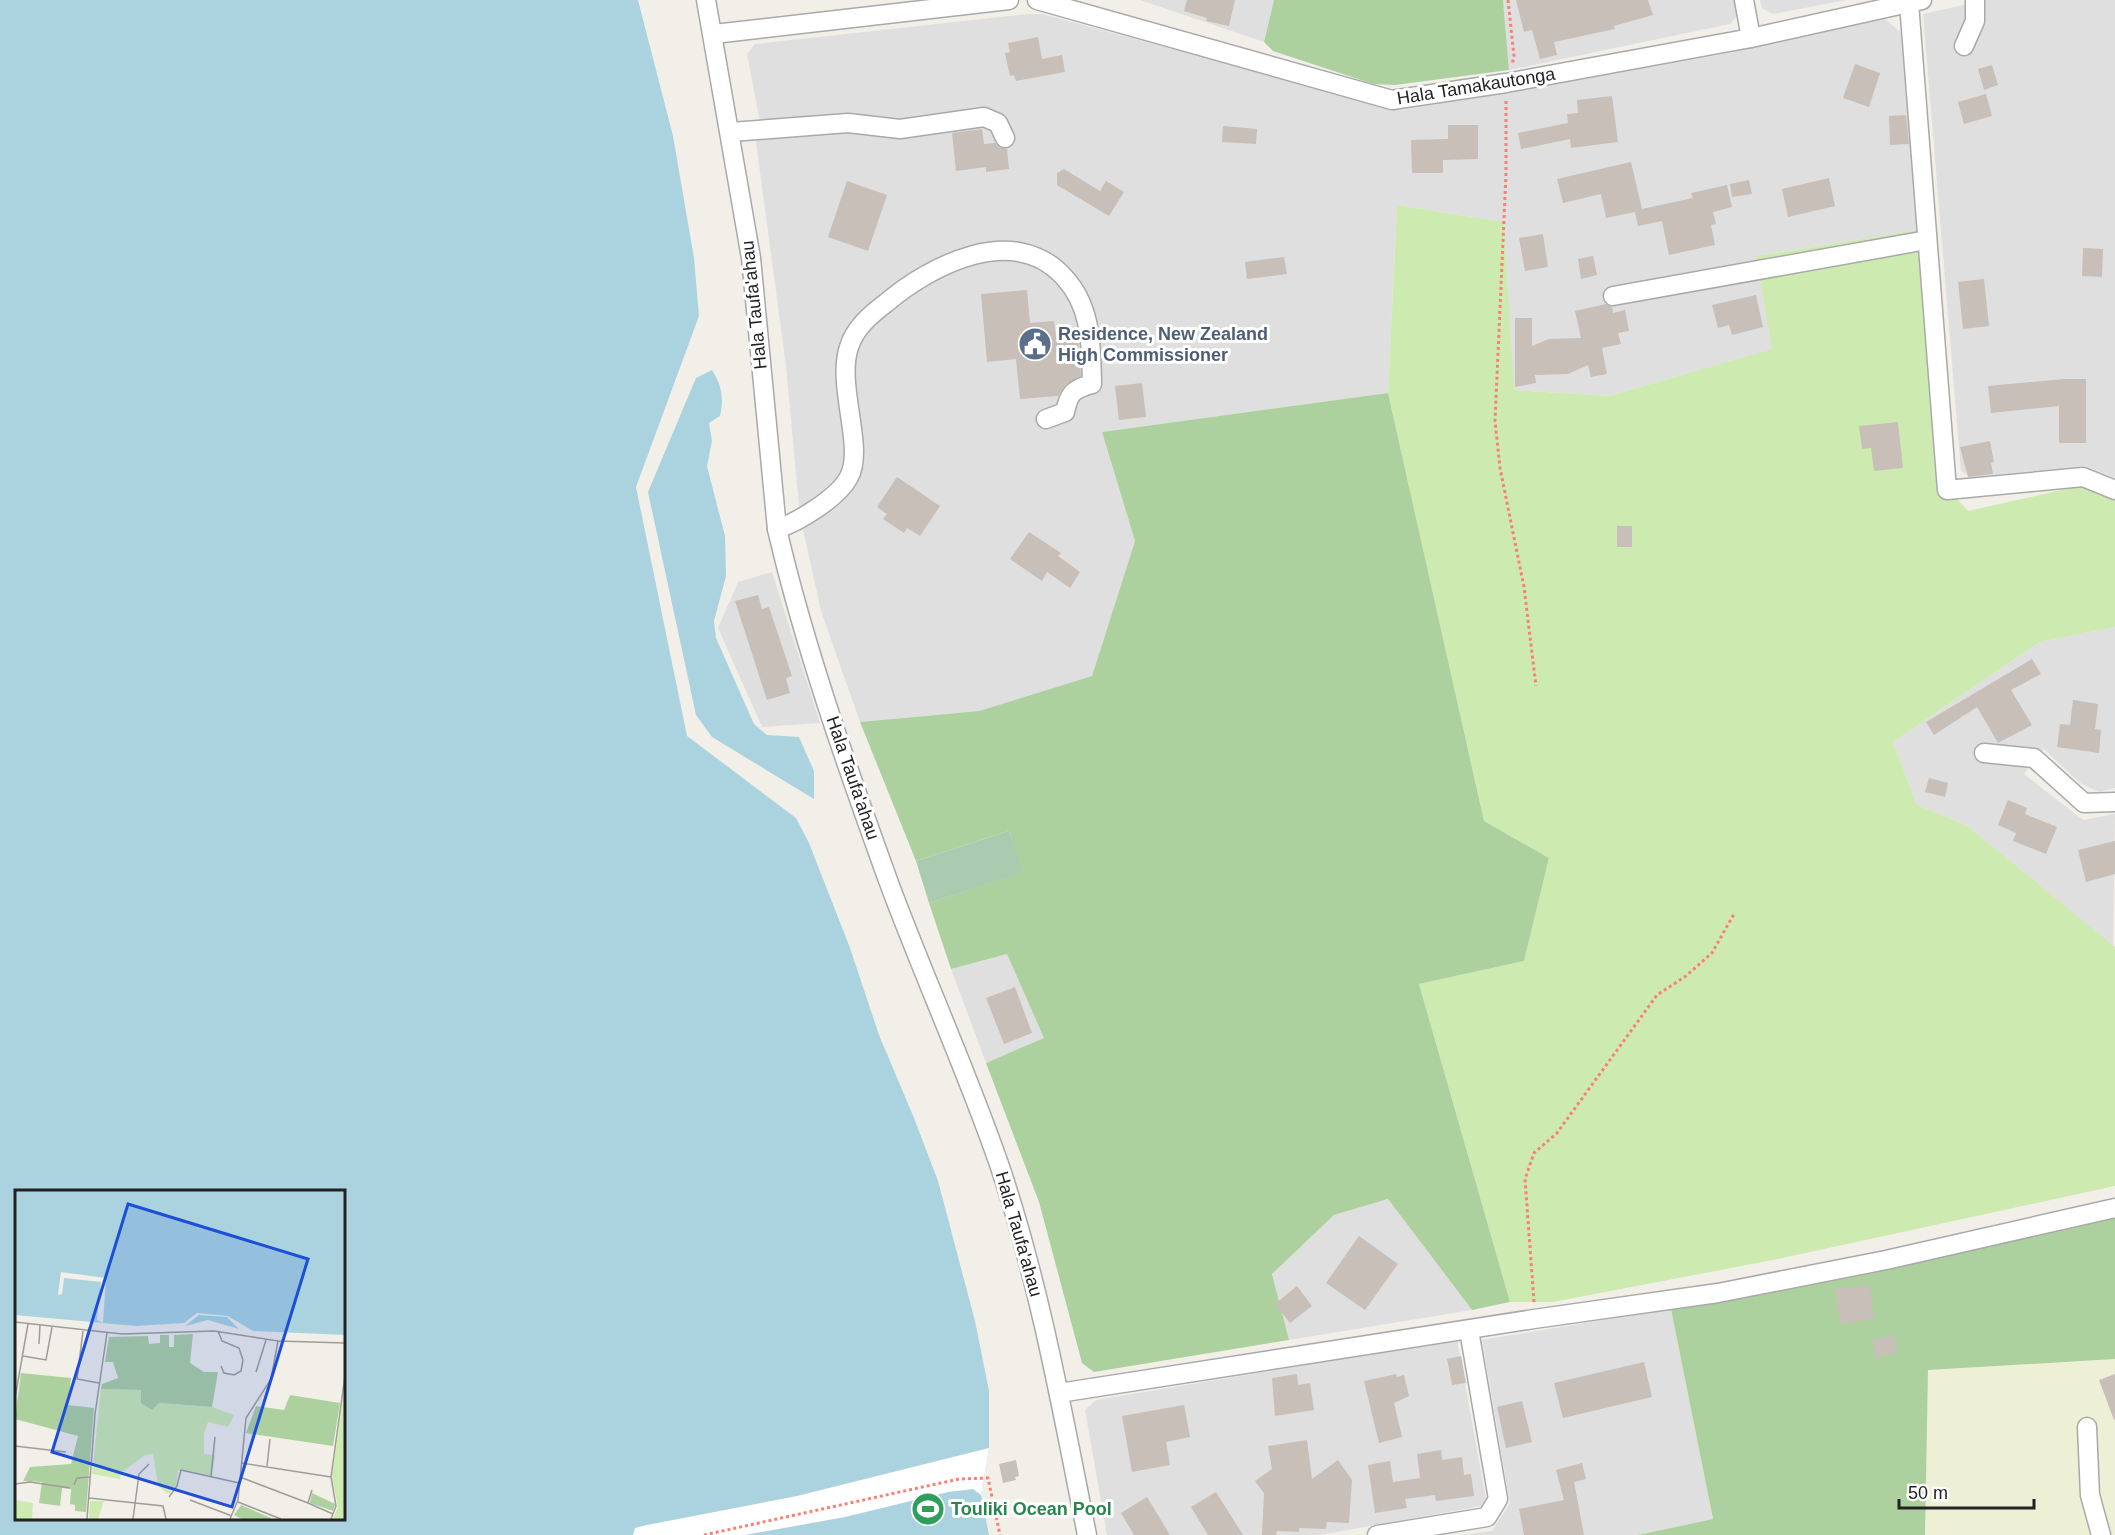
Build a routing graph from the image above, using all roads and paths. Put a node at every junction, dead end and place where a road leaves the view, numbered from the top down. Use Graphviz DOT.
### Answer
graph roads {
  1 [pos="706,0"];
  2 [pos="1009,0"];
  3 [pos="1036,0"];
  4 [pos="1508,0"];
  5 [pos="1744,0"];
  6 [pos="1975,0"];
  7 [pos="1915,2"];
  8 [pos="1867,5"];
  9 [pos="714,34"];
  10 [pos="1750,38"];
  11 [pos="1964,46"];
  12 [pos="1506,83"];
  13 [pos="731,132"];
  14 [pos="1005,138"];
  15 [pos="1927,240"];
  16 [pos="1613,296"];
  17 [pos="1046,419"];
  18 [pos="2115,490"];
  19 [pos="777,530"];
  20 [pos="1536,686"];
  21 [pos="1984,753"];
  22 [pos="2115,802"];
  23 [pos="1734,914"];
  24 [pos="2115,1208"];
  25 [pos="1534,1318"];
  26 [pos="1469,1330"];
  27 [pos="1059,1393"];
  28 [pos="2087,1427"];
  29 [pos="704,1535"];
  30 [pos="1000,1535"];
  31 [pos="1087,1535"];
  32 [pos="1377,1535"];
  33 [pos="2101,1535"];
  1 -- 9 [label="street, Hala Taufa'ahau"];
  2 -- 9 [label="street"];
  3 -- 12 [label="street, Hala Tamakautonga"];
  4 -- 12 [label="path"];
  5 -- 10 [label="street"];
  6 -- 11 [label="street"];
  7 -- 8 [label="street, Hala Tamakautonga"];
  7 -- 15 [label="street"];
  8 -- 10 [label="street, Hala Tamakautonga"];
  9 -- 13 [label="street, Hala Taufa'ahau"];
  10 -- 12 [label="street, Hala Tamakautonga"];
  12 -- 20 [label="path"];
  13 -- 14 [label="street"];
  13 -- 19 [label="street, Hala Taufa'ahau"];
  15 -- 16 [label="street"];
  15 -- 18 [label="street"];
  17 -- 19 [label="street"];
  19 -- 27 [label="street, Hala Taufa'ahau"];
  21 -- 22 [label="street"];
  23 -- 25 [label="path"];
  24 -- 25 [label="street"];
  25 -- 26 [label="street"];
  26 -- 27 [label="street"];
  26 -- 32 [label="street"];
  27 -- 31 [label="street, Hala Taufa'ahau"];
  28 -- 33 [label="street"];
  29 -- 30 [label="path"];
}
